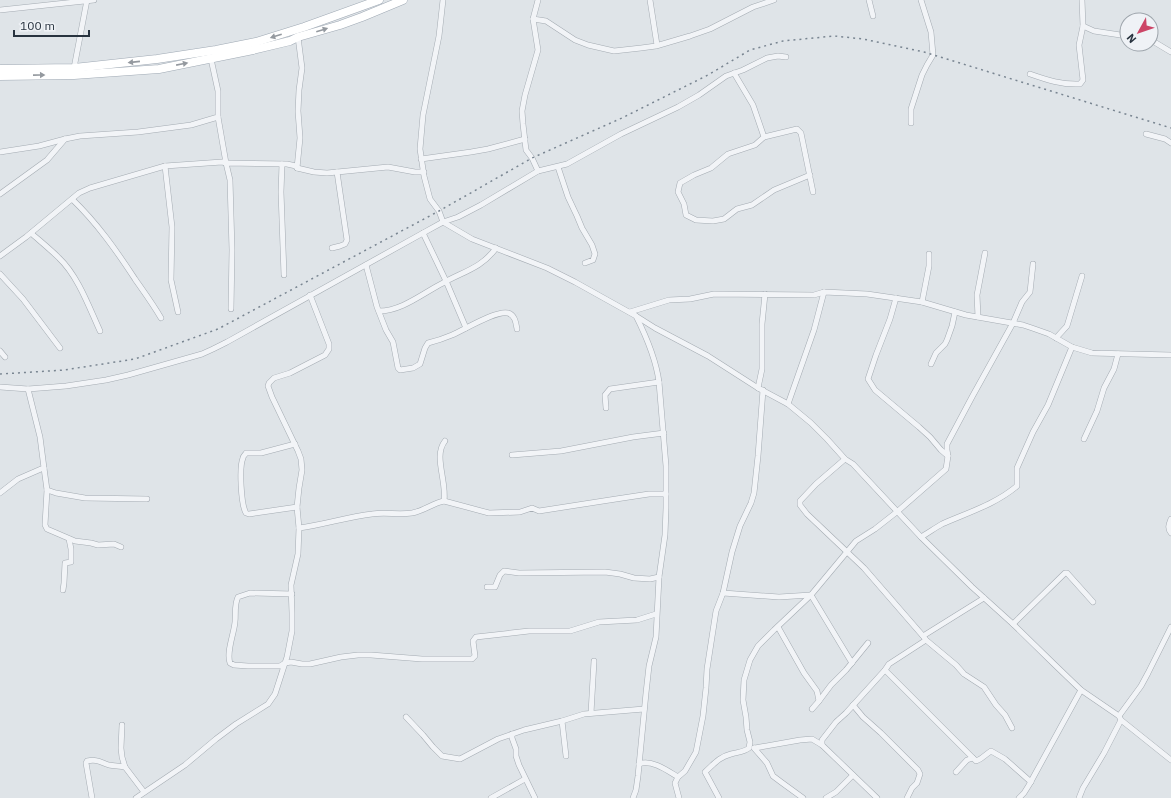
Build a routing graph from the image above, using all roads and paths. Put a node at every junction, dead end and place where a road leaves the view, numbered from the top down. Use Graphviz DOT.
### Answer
graph roads {
  1 [pos="94,0"];
  2 [pos="379,0"];
  3 [pos="403,0"];
  4 [pos="443,0"];
  5 [pos="538,0"];
  6 [pos="650,0"];
  7 [pos="774,0"];
  8 [pos="869,0"];
  9 [pos="921,0"];
  10 [pos="1082,0"];
  11 [pos="87,1"];
  12 [pos="0,10"];
  13 [pos="873,16"];
  14 [pos="533,20"];
  15 [pos="1083,26"];
  16 [pos="1119,35"];
  17 [pos="298,37"];
  18 [pos="657,45"];
  19 [pos="1159,45"];
  20 [pos="1171,52"];
  21 [pos="786,57"];
  22 [pos="157,59"];
  23 [pos="211,59"];
  24 [pos="0,68"];
  25 [pos="74,68"];
  26 [pos="159,69"];
  27 [pos="734,73"];
  28 [pos="1030,74"];
  29 [pos="0,76"];
  30 [pos="218,117"];
  31 [pos="911,123"];
  32 [pos="1146,134"];
  33 [pos="764,137"];
  34 [pos="525,138"];
  35 [pos="65,139"];
  36 [pos="1171,143"];
  37 [pos="0,152"];
  38 [pos="421,158"];
  39 [pos="226,163"];
  40 [pos="282,164"];
  41 [pos="165,166"];
  42 [pos="558,167"];
  43 [pos="297,168"];
  44 [pos="538,171"];
  45 [pos="337,172"];
  46 [pos="424,172"];
  47 [pos="810,175"];
  48 [pos="813,192"];
  49 [pos="0,194"];
  50 [pos="72,199"];
  51 [pos="443,222"];
  52 [pos="30,233"];
  53 [pos="423,233"];
  54 [pos="332,248"];
  55 [pos="496,248"];
  56 [pos="985,253"];
  57 [pos="929,254"];
  58 [pos="0,256"];
  59 [pos="585,263"];
  60 [pos="1033,264"];
  61 [pos="366,265"];
  62 [pos="0,274"];
  63 [pos="284,275"];
  64 [pos="1082,276"];
  65 [pos="446,281"];
  66 [pos="824,292"];
  67 [pos="765,294"];
  68 [pos="310,295"];
  69 [pos="896,298"];
  70 [pos="922,302"];
  71 [pos="231,309"];
  72 [pos="379,311"];
  73 [pos="178,312"];
  74 [pos="630,312"];
  75 [pos="955,312"];
  76 [pos="636,316"];
  77 [pos="160,318"];
  78 [pos="978,318"];
  79 [pos="1013,323"];
  80 [pos="466,328"];
  81 [pos="517,328"];
  82 [pos="100,331"];
  83 [pos="1056,338"];
  84 [pos="1072,347"];
  85 [pos="60,348"];
  86 [pos="0,351"];
  87 [pos="1118,354"];
  88 [pos="1171,355"];
  89 [pos="5,357"];
  90 [pos="931,364"];
  91 [pos="659,382"];
  92 [pos="0,387"];
  93 [pos="28,389"];
  94 [pos="760,389"];
  95 [pos="788,404"];
  96 [pos="606,408"];
  97 [pos="664,433"];
  98 [pos="1084,439"];
  99 [pos="445,441"];
  100 [pos="295,444"];
  101 [pos="512,455"];
  102 [pos="948,456"];
  103 [pos="845,459"];
  104 [pos="44,468"];
  105 [pos="47,490"];
  106 [pos="0,493"];
  107 [pos="666,494"];
  108 [pos="146,499"];
  109 [pos="444,501"];
  110 [pos="297,507"];
  111 [pos="898,511"];
  112 [pos="1171,518"];
  113 [pos="299,528"];
  114 [pos="1171,533"];
  115 [pos="921,537"];
  116 [pos="69,539"];
  117 [pos="121,548"];
  118 [pos="847,552"];
  119 [pos="658,577"];
  120 [pos="487,587"];
  121 [pos="63,590"];
  122 [pos="723,593"];
  123 [pos="292,594"];
  124 [pos="811,595"];
  125 [pos="984,598"];
  126 [pos="1093,602"];
  127 [pos="656,614"];
  128 [pos="1012,624"];
  129 [pos="778,627"];
  130 [pos="1171,627"];
  131 [pos="925,638"];
  132 [pos="868,643"];
  133 [pos="594,661"];
  134 [pos="285,663"];
  135 [pos="852,663"];
  136 [pos="885,670"];
  137 [pos="1081,690"];
  138 [pos="819,701"];
  139 [pos="853,705"];
  140 [pos="644,709"];
  141 [pos="812,709"];
  142 [pos="591,714"];
  143 [pos="406,717"];
  144 [pos="1120,718"];
  145 [pos="562,721"];
  146 [pos="122,725"];
  147 [pos="1012,728"];
  148 [pos="512,734"];
  149 [pos="822,745"];
  150 [pos="749,746"];
  151 [pos="755,748"];
  152 [pos="566,756"];
  153 [pos="973,758"];
  154 [pos="1171,760"];
  155 [pos="640,764"];
  156 [pos="125,767"];
  157 [pos="956,772"];
  158 [pos="854,775"];
  159 [pos="678,777"];
  160 [pos="525,779"];
  161 [pos="1031,782"];
  162 [pos="144,792"];
  163 [pos="92,798"];
  164 [pos="136,798"];
  165 [pos="491,798"];
  166 [pos="535,798"];
  167 [pos="633,798"];
  168 [pos="679,798"];
  169 [pos="718,798"];
  170 [pos="803,798"];
  171 [pos="826,798"];
  172 [pos="877,798"];
  173 [pos="907,798"];
  174 [pos="1019,798"];
  175 [pos="1079,798"];
  1 -- 11 [label="street"];
  2 -- 22 [label="main road, one-way"];
  17 -- 3 [label="main road, one-way"];
  4 -- 38 [label="street"];
  5 -- 14 [label="street"];
  6 -- 18 [label="street"];
  7 -- 18 [label="street"];
  8 -- 13 [label="street"];
  9 -- 31 [label="street"];
  10 -- 15 [label="street"];
  11 -- 12 [label="street"];
  11 -- 25 [label="street"];
  14 -- 18 [label="street"];
  14 -- 34 [label="street"];
  15 -- 16 [label="street"];
  15 -- 28 [label="street"];
  17 -- 23 [label="main road"];
  17 -- 43 [label="street"];
  19 -- 20 [label="street"];
  21 -- 27 [label="street"];
  22 -- 25 [label="main road, one-way"];
  22 -- 26 [label="main road"];
  26 -- 23 [label="main road, one-way"];
  23 -- 30 [label="street"];
  24 -- 25 [label="main road"];
  29 -- 26 [label="main road, one-way"];
  27 -- 33 [label="street"];
  27 -- 42 [label="street"];
  30 -- 35 [label="street"];
  30 -- 39 [label="street"];
  32 -- 36 [label="street"];
  33 -- 47 [label="street"];
  33 -- 47 [label="street"];
  34 -- 38 [label="street"];
  34 -- 44 [label="street"];
  35 -- 37 [label="street"];
  35 -- 49 [label="street"];
  38 -- 46 [label="street"];
  39 -- 40 [label="street"];
  39 -- 41 [label="street"];
  39 -- 71 [label="street"];
  40 -- 43 [label="street"];
  40 -- 63 [label="street"];
  41 -- 50 [label="street"];
  41 -- 73 [label="street"];
  42 -- 44 [label="street"];
  42 -- 59 [label="street"];
  43 -- 45 [label="street"];
  44 -- 51 [label="street"];
  45 -- 46 [label="street"];
  45 -- 54 [label="street"];
  46 -- 51 [label="street"];
  47 -- 48 [label="street"];
  50 -- 52 [label="street"];
  50 -- 77 [label="street"];
  51 -- 53 [label="street"];
  51 -- 55 [label="street"];
  52 -- 58 [label="street"];
  52 -- 82 [label="street"];
  53 -- 61 [label="street"];
  53 -- 65 [label="street"];
  55 -- 65 [label="street"];
  55 -- 74 [label="street"];
  56 -- 78 [label="street"];
  57 -- 70 [label="street"];
  60 -- 79 [label="street"];
  61 -- 68 [label="street"];
  61 -- 72 [label="street"];
  62 -- 85 [label="street"];
  64 -- 83 [label="street"];
  65 -- 72 [label="street"];
  65 -- 80 [label="street"];
  66 -- 67 [label="street"];
  66 -- 69 [label="street"];
  66 -- 95 [label="street"];
  67 -- 74 [label="street"];
  67 -- 94 [label="street"];
  68 -- 93 [label="street"];
  68 -- 100 [label="street"];
  69 -- 70 [label="street"];
  69 -- 102 [label="street"];
  70 -- 75 [label="street"];
  72 -- 80 [label="street"];
  74 -- 76 [label="street"];
  75 -- 78 [label="street"];
  75 -- 90 [label="street"];
  76 -- 91 [label="street"];
  76 -- 94 [label="street"];
  78 -- 79 [label="street"];
  79 -- 83 [label="street"];
  79 -- 102 [label="street"];
  80 -- 81 [label="street"];
  83 -- 84 [label="street"];
  84 -- 87 [label="street"];
  84 -- 115 [label="street"];
  86 -- 89 [label="street"];
  87 -- 88 [label="street"];
  87 -- 98 [label="street"];
  91 -- 96 [label="street"];
  91 -- 97 [label="street"];
  92 -- 93 [label="street"];
  93 -- 104 [label="street"];
  94 -- 95 [label="street"];
  94 -- 122 [label="street"];
  95 -- 103 [label="street"];
  97 -- 101 [label="street"];
  97 -- 107 [label="street"];
  99 -- 109 [label="street"];
  100 -- 110 [label="street"];
  100 -- 110 [label="street"];
  102 -- 111 [label="street"];
  103 -- 111 [label="street"];
  103 -- 118 [label="street"];
  104 -- 105 [label="street"];
  104 -- 106 [label="street"];
  105 -- 108 [label="street"];
  105 -- 116 [label="street"];
  107 -- 109 [label="street"];
  107 -- 119 [label="street"];
  109 -- 113 [label="street"];
  110 -- 113 [label="street"];
  111 -- 115 [label="street"];
  111 -- 118 [label="street"];
  112 -- 114 [label="street"];
  113 -- 123 [label="street"];
  115 -- 125 [label="street"];
  116 -- 117 [label="street"];
  116 -- 121 [label="street"];
  118 -- 124 [label="street"];
  118 -- 131 [label="street"];
  119 -- 120 [label="street"];
  119 -- 127 [label="street"];
  122 -- 124 [label="street"];
  122 -- 159 [label="street"];
  123 -- 134 [label="street"];
  123 -- 134 [label="street"];
  124 -- 129 [label="street"];
  124 -- 135 [label="street"];
  125 -- 128 [label="street"];
  125 -- 131 [label="street"];
  126 -- 128 [label="street"];
  127 -- 134 [label="street"];
  127 -- 140 [label="street"];
  128 -- 137 [label="street"];
  129 -- 138 [label="street"];
  129 -- 150 [label="street"];
  130 -- 144 [label="street"];
  131 -- 136 [label="street"];
  131 -- 147 [label="street"];
  132 -- 135 [label="street"];
  133 -- 142 [label="street"];
  134 -- 162 [label="street"];
  135 -- 138 [label="street"];
  136 -- 139 [label="street"];
  136 -- 153 [label="street"];
  137 -- 144 [label="street"];
  137 -- 161 [label="street"];
  138 -- 141 [label="street"];
  139 -- 149 [label="street"];
  139 -- 173 [label="street"];
  140 -- 142 [label="street"];
  140 -- 155 [label="street"];
  142 -- 145 [label="street"];
  143 -- 148 [label="street"];
  144 -- 154 [label="street"];
  144 -- 175 [label="street"];
  145 -- 148 [label="street"];
  145 -- 152 [label="street"];
  146 -- 156 [label="street"];
  148 -- 160 [label="street"];
  149 -- 151 [label="street"];
  149 -- 158 [label="street"];
  150 -- 151 [label="street"];
  150 -- 169 [label="street"];
  151 -- 170 [label="street"];
  153 -- 157 [label="street"];
  153 -- 161 [label="street"];
  155 -- 159 [label="street"];
  155 -- 167 [label="street"];
  156 -- 162 [label="street"];
  156 -- 163 [label="street"];
  158 -- 171 [label="street"];
  158 -- 172 [label="street"];
  159 -- 168 [label="street"];
  160 -- 165 [label="street"];
  160 -- 166 [label="street"];
  161 -- 174 [label="street"];
  162 -- 164 [label="street"];
}
